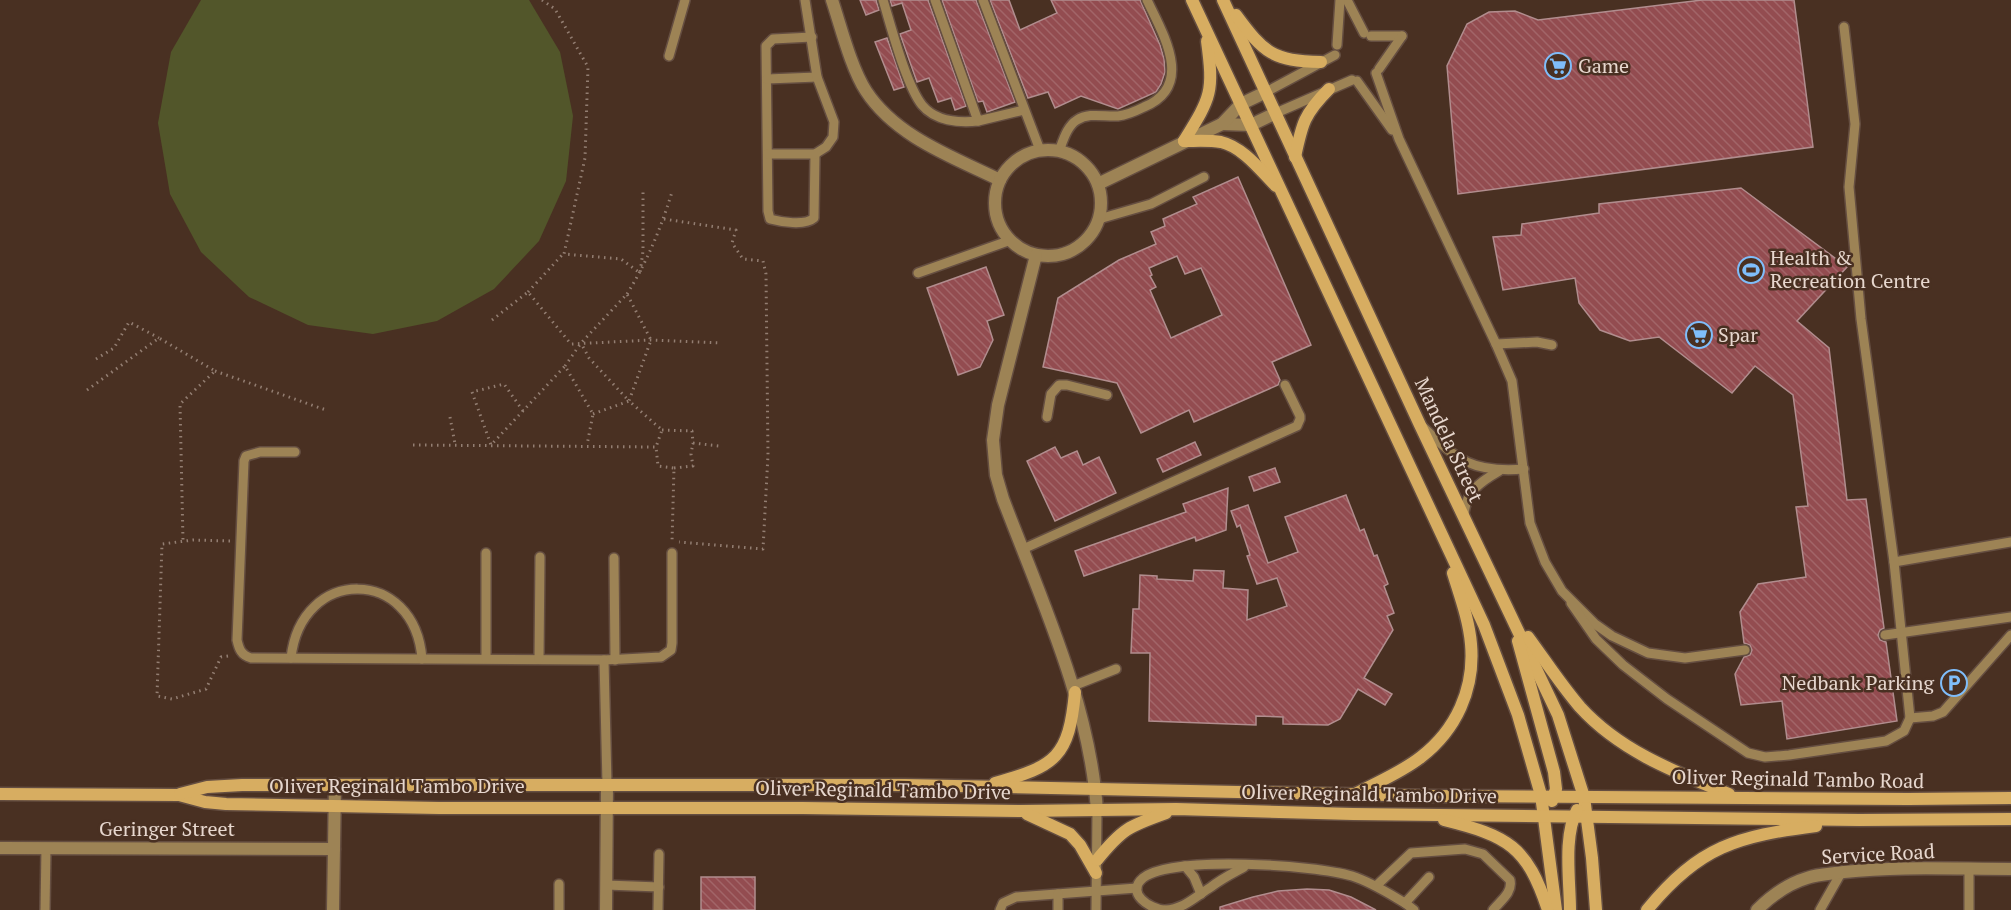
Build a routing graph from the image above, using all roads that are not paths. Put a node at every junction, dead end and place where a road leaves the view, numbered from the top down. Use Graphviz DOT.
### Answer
graph roads {
  1 [pos="685,0"];
  2 [pos="805,0"];
  3 [pos="832,0"];
  4 [pos="883,0"];
  5 [pos="935,0"];
  6 [pos="983,0"];
  7 [pos="1148,0"];
  8 [pos="1192,0"];
  9 [pos="1224,0"];
  10 [pos="1340,0"];
  11 [pos="1347,0"];
  12 [pos="1844,27"];
  13 [pos="1206,30"];
  14 [pos="812,37"];
  15 [pos="1337,45"];
  16 [pos="1335,55"];
  17 [pos="669,56"];
  18 [pos="1322,62"];
  19 [pos="817,77"];
  20 [pos="767,79"];
  21 [pos="1329,89"];
  22 [pos="1266,92"];
  23 [pos="1241,104"];
  24 [pos="1024,110"];
  25 [pos="1276,114"];
  26 [pos="978,121"];
  27 [pos="1222,124"];
  28 [pos="1251,125"];
  29 [pos="1399,139"];
  30 [pos="1184,141"];
  31 [pos="1040,150"];
  32 [pos="1059,151"];
  33 [pos="768,154"];
  34 [pos="815,154"];
  35 [pos="1295,157"];
  36 [pos="1204,177"];
  37 [pos="1000,180"];
  38 [pos="1098,184"];
  39 [pos="1281,191"];
  40 [pos="1099,219"];
  41 [pos="1011,240"];
  42 [pos="1036,255"];
  43 [pos="918,273"];
  44 [pos="1496,344"];
  45 [pos="1552,345"];
  46 [pos="1285,385"];
  47 [pos="1107,394"];
  48 [pos="1047,417"];
  49 [pos="1420,425"];
  50 [pos="296,452"];
  51 [pos="1524,469"];
  52 [pos="1499,471"];
  53 [pos="1464,518"];
  54 [pos="1443,535"];
  55 [pos="2011,542"];
  56 [pos="1023,549"];
  57 [pos="486,553"];
  58 [pos="672,554"];
  59 [pos="540,557"];
  60 [pos="614,558"];
  61 [pos="1894,562"];
  62 [pos="1571,603"];
  63 [pos="1510,611"];
  64 [pos="2011,617"];
  65 [pos="1902,632"];
  66 [pos="1885,634"];
  67 [pos="2011,634"];
  68 [pos="1745,650"];
  69 [pos="291,658"];
  70 [pos="486,658"];
  71 [pos="422,659"];
  72 [pos="539,659"];
  73 [pos="604,660"];
  74 [pos="615,660"];
  75 [pos="1116,669"];
  76 [pos="1074,689"];
  77 [pos="1910,718"];
  78 [pos="334,784"];
  79 [pos="607,784"];
  80 [pos="979,787"];
  81 [pos="1096,788"];
  82 [pos="0,794"];
  83 [pos="1356,794"];
  84 [pos="179,795"];
  85 [pos="1541,795"];
  86 [pos="1555,795"];
  87 [pos="1584,797"];
  88 [pos="1738,797"];
  89 [pos="2011,798"];
  90 [pos="335,806"];
  91 [pos="608,807"];
  92 [pos="1176,809"];
  93 [pos="1021,811"];
  94 [pos="1097,811"];
  95 [pos="1421,815"];
  96 [pos="1545,816"];
  97 [pos="1573,817"];
  98 [pos="1587,817"];
  99 [pos="2011,819"];
  100 [pos="1859,820"];
  101 [pos="0,848"];
  102 [pos="46,848"];
  103 [pos="334,849"];
  104 [pos="659,854"];
  105 [pos="1097,860"];
  106 [pos="1249,865"];
  107 [pos="1185,866"];
  108 [pos="1969,869"];
  109 [pos="2011,869"];
  110 [pos="1096,873"];
  111 [pos="1841,873"];
  112 [pos="1430,877"];
  113 [pos="559,884"];
  114 [pos="606,885"];
  115 [pos="1376,886"];
  116 [pos="659,887"];
  117 [pos="1137,888"];
  118 [pos="1096,890"];
  119 [pos="1058,894"];
  120 [pos="1201,894"];
  121 [pos="1405,903"];
  122 [pos="45,910"];
  123 [pos="333,910"];
  124 [pos="558,910"];
  125 [pos="606,910"];
  126 [pos="658,910"];
  127 [pos="1000,910"];
  128 [pos="1058,910"];
  129 [pos="1096,910"];
  130 [pos="1164,910"];
  131 [pos="1414,910"];
  132 [pos="1492,910"];
  133 [pos="1548,910"];
  134 [pos="1556,910"];
  135 [pos="1570,910"];
  136 [pos="1596,910"];
  137 [pos="1647,910"];
  138 [pos="1757,910"];
  139 [pos="1820,910"];
  140 [pos="1969,910"];
  1 -- 17 [label="lane"];
  2 -- 14 [label="lane"];
  3 -- 37 [label="street"];
  4 -- 26 [label="lane"];
  5 -- 26 [label="lane"];
  6 -- 24 [label="lane"];
  7 -- 32 [label="lane"];
  8 -- 13 [label="main road"];
  9 -- 18 [label="main road"];
  9 -- 22 [label="main road, Mandela Street"];
  10 -- 15 [label="lane"];
  11 -- 29 [label="lane"];
  12 -- 61 [label="lane"];
  13 -- 23 [label="main road"];
  13 -- 30 [label="main road"];
  14 -- 19 [label="lane"];
  14 -- 20 [label="lane"];
  16 -- 18 [label="lane"];
  18 -- 22 [label="lane"];
  19 -- 20 [label="lane"];
  19 -- 34 [label="lane"];
  20 -- 33 [label="lane"];
  21 -- 25 [label="lane"];
  21 -- 29 [label="lane"];
  21 -- 35 [label="main road"];
  22 -- 23 [label="street"];
  22 -- 25 [label="main road, Mandela Street"];
  23 -- 27 [label="street"];
  23 -- 28 [label="main road"];
  24 -- 26 [label="lane"];
  24 -- 31 [label="lane"];
  25 -- 28 [label="street"];
  25 -- 35 [label="main road, Mandela Street"];
  27 -- 28 [label="street"];
  27 -- 30 [label="street"];
  28 -- 39 [label="main road"];
  29 -- 44 [label="lane"];
  30 -- 38 [label="street"];
  30 -- 39 [label="main road"];
  31 -- 32 [label="street"];
  31 -- 37 [label="street"];
  32 -- 38 [label="street"];
  33 -- 34 [label="lane"];
  33 -- 34 [label="lane"];
  35 -- 49 [label="main road, Mandela Street"];
  36 -- 40 [label="lane"];
  37 -- 41 [label="street"];
  38 -- 40 [label="street"];
  39 -- 54 [label="main road"];
  40 -- 42 [label="street"];
  41 -- 42 [label="street"];
  41 -- 43 [label="lane"];
  42 -- 56 [label="street"];
  44 -- 45 [label="lane"];
  44 -- 51 [label="lane"];
  46 -- 56 [label="lane"];
  47 -- 48 [label="lane"];
  49 -- 52 [label="lane"];
  49 -- 53 [label="main road, Mandela Street"];
  50 -- 69 [label="lane"];
  51 -- 52 [label="lane"];
  51 -- 62 [label="lane"];
  52 -- 53 [label="lane"];
  53 -- 63 [label="main road, Mandela Street"];
  54 -- 83 [label="main road"];
  54 -- 85 [label="main road"];
  55 -- 61 [label="lane"];
  56 -- 76 [label="street"];
  57 -- 70 [label="lane"];
  58 -- 74 [label="lane"];
  59 -- 72 [label="lane"];
  60 -- 74 [label="lane"];
  61 -- 65 [label="lane"];
  62 -- 68 [label="lane"];
  62 -- 77 [label="lane"];
  63 -- 86 [label="main road"];
  63 -- 87 [label="main road, Mandela Street"];
  63 -- 88 [label="main road"];
  64 -- 65 [label="lane"];
  65 -- 66 [label="lane"];
  65 -- 77 [label="lane"];
  67 -- 77 [label="lane"];
  69 -- 71 [label="lane"];
  69 -- 71 [label="lane"];
  70 -- 71 [label="lane"];
  70 -- 72 [label="lane"];
  72 -- 73 [label="lane"];
  73 -- 74 [label="lane"];
  73 -- 79 [label="lane"];
  75 -- 76 [label="lane"];
  76 -- 80 [label="main road"];
  76 -- 81 [label="street"];
  78 -- 79 [label="main road, Oliver Reginald Tambo Drive"];
  78 -- 84 [label="main road, Oliver Reginald Tambo Drive"];
  78 -- 90 [label="street"];
  79 -- 80 [label="main road, Oliver Reginald Tambo Drive"];
  79 -- 91 [label="street"];
  80 -- 81 [label="main road, Oliver Reginald Tambo Drive"];
  81 -- 83 [label="main road, Oliver Reginald Tambo Drive"];
  81 -- 94 [label="street"];
  82 -- 84 [label="main road, Oliver Reginald Tambo Drive"];
  83 -- 85 [label="main road, Oliver Reginald Tambo Drive"];
  84 -- 90 [label="main road, Oliver Reginald Tambo Drive"];
  85 -- 86 [label="main road, Oliver Reginald Tambo Drive"];
  85 -- 96 [label="main road"];
  86 -- 87 [label="main road, Oliver Reginald Tambo Drive"];
  86 -- 96 [label="main road"];
  87 -- 88 [label="main road, Oliver Reginald Tambo Road"];
  87 -- 97 [label="main road"];
  87 -- 98 [label="main road, Mandela Street"];
  88 -- 89 [label="main road, Oliver Reginald Tambo Road"];
  90 -- 91 [label="main road, Oliver Reginald Tambo Drive"];
  90 -- 103 [label="street"];
  91 -- 93 [label="main road, Oliver Reginald Tambo Drive"];
  91 -- 114 [label="street"];
  92 -- 94 [label="main road, Oliver Reginald Tambo Drive"];
  92 -- 95 [label="main road, Oliver Reginald Tambo Drive"];
  92 -- 105 [label="main road"];
  93 -- 94 [label="main road, Oliver Reginald Tambo Drive"];
  93 -- 110 [label="main road"];
  94 -- 105 [label="lane"];
  95 -- 96 [label="main road, Oliver Reginald Tambo Drive"];
  95 -- 133 [label="main road"];
  96 -- 97 [label="main road, Oliver Reginald Tambo Drive"];
  96 -- 134 [label="main road"];
  97 -- 98 [label="main road, Oliver Reginald Tambo Drive"];
  97 -- 135 [label="main road"];
  98 -- 100 [label="main road, Oliver Reginald Tambo Road"];
  98 -- 136 [label="main road, Mandela Street"];
  99 -- 100 [label="main road, Oliver Reginald Tambo Road"];
  100 -- 137 [label="main road"];
  101 -- 102 [label="street, Geringer Street"];
  102 -- 103 [label="street, Geringer Street"];
  102 -- 122 [label="lane"];
  103 -- 123 [label="street"];
  104 -- 116 [label="lane"];
  105 -- 110 [label="lane"];
  106 -- 107 [label="lane"];
  106 -- 115 [label="lane"];
  106 -- 120 [label="lane"];
  107 -- 117 [label="lane"];
  107 -- 120 [label="lane"];
  108 -- 109 [label="street, Service Road"];
  108 -- 111 [label="street, Service Road"];
  108 -- 140 [label="lane"];
  110 -- 118 [label="lane"];
  111 -- 138 [label="street, Service Road"];
  111 -- 139 [label="lane"];
  112 -- 121 [label="lane"];
  113 -- 124 [label="lane"];
  114 -- 116 [label="lane"];
  114 -- 125 [label="street"];
  115 -- 121 [label="lane"];
  115 -- 132 [label="lane"];
  116 -- 126 [label="lane"];
  117 -- 118 [label="lane"];
  117 -- 130 [label="lane"];
  118 -- 119 [label="lane"];
  118 -- 129 [label="lane"];
  119 -- 127 [label="lane"];
  119 -- 128 [label="lane"];
  120 -- 130 [label="lane"];
  121 -- 131 [label="lane"];
}
